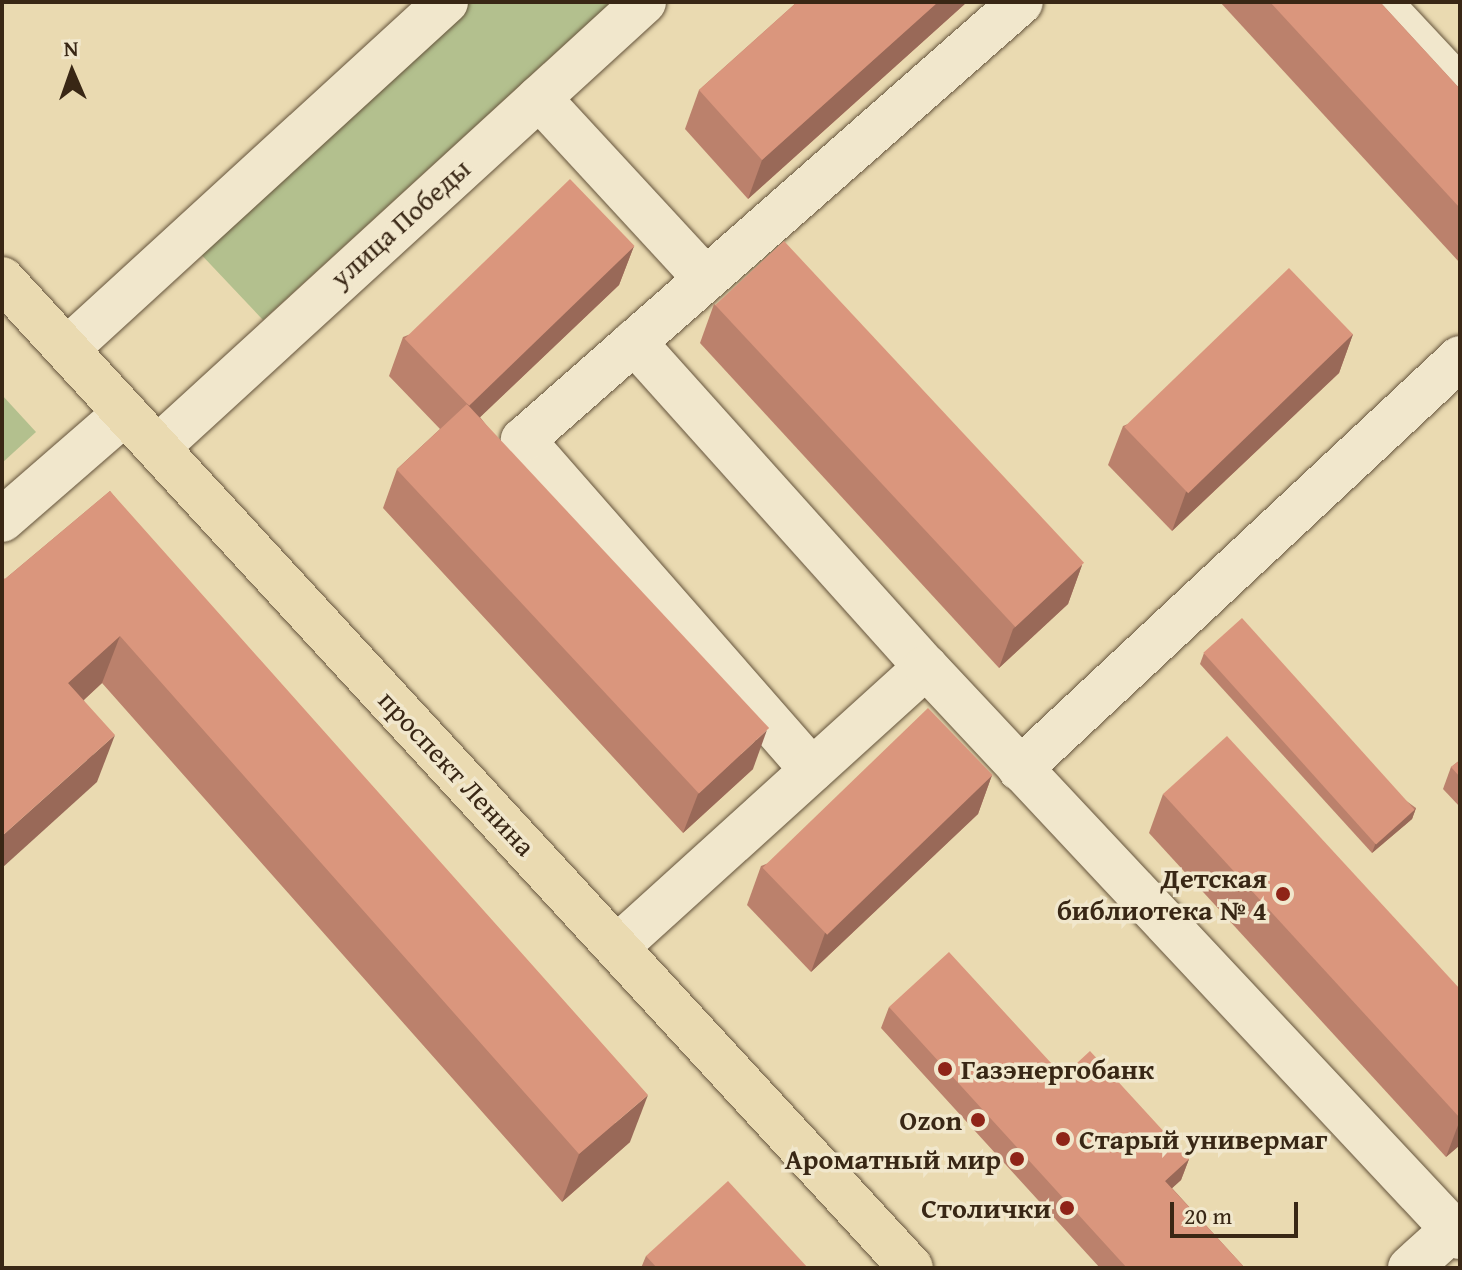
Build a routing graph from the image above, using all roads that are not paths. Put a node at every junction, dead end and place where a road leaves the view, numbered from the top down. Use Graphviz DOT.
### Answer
graph roads {
  1 [pos="446,2"];
  2 [pos="644,2"];
  3 [pos="1021,2"];
  4 [pos="1379,2"];
  5 [pos="1460,89"];
  6 [pos="539,98"];
  7 [pos="2,279"];
  8 [pos="706,279"];
  9 [pos="634,342"];
  10 [pos="67,349"];
  11 [pos="1460,358"];
  12 [pos="125,413"];
  13 [pos="158,447"];
  14 [pos="2,520"];
  15 [pos="926,667"];
  16 [pos="1020,769"];
  17 [pos="812,770"];
  18 [pos="617,947"];
  19 [pos="1456,1233"];
  20 [pos="911,1268"];
  21 [pos="1410,1268"];
  1 -- 10 [label="street"];
  2 -- 6 [label="street, улица Победы"];
  3 -- 8 [label="street"];
  4 -- 5 [label="street"];
  6 -- 8 [label="street"];
  6 -- 13 [label="street, улица Победы"];
  7 -- 10 [label="main road, проспект Ленина"];
  8 -- 9 [label="street"];
  9 -- 15 [label="street"];
  9 -- 17 [label="street"];
  10 -- 12 [label="main road, проспект Ленина"];
  11 -- 16 [label="street"];
  12 -- 13 [label="main road, проспект Ленина"];
  12 -- 14 [label="street"];
  13 -- 18 [label="main road, проспект Ленина"];
  15 -- 16 [label="street"];
  15 -- 17 [label="street"];
  16 -- 19 [label="street"];
  17 -- 18 [label="street"];
  18 -- 20 [label="main road, проспект Ленина"];
  19 -- 21 [label="street"];
}
